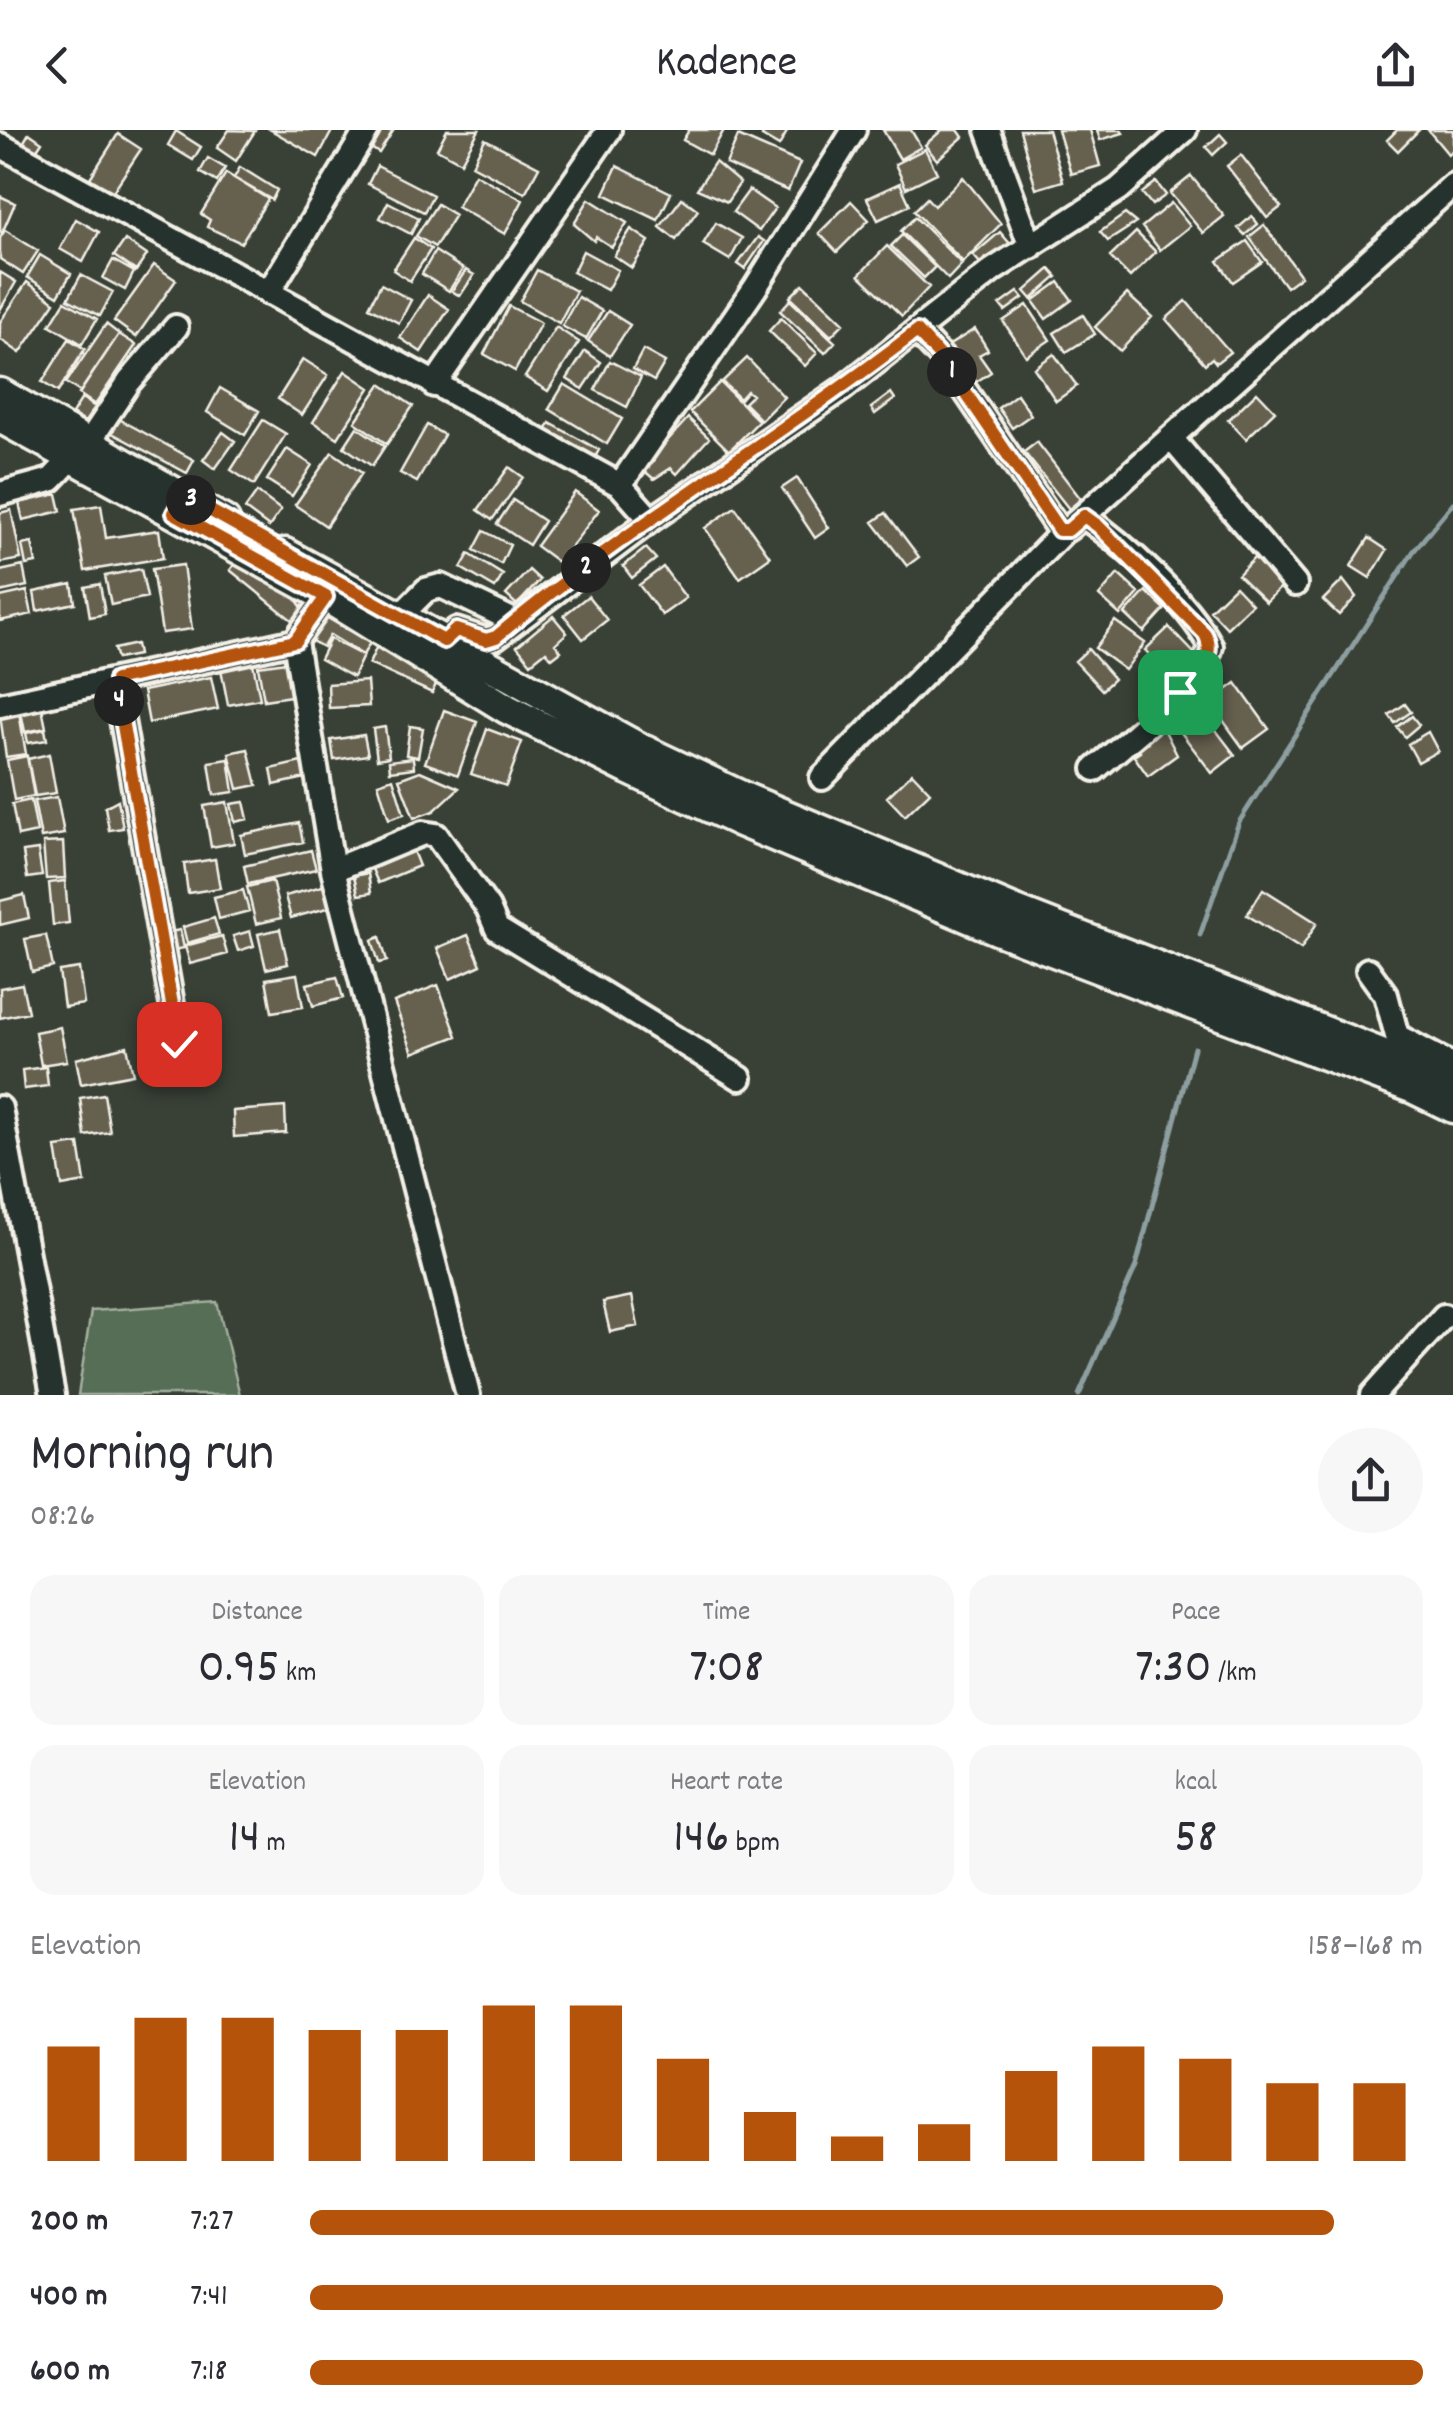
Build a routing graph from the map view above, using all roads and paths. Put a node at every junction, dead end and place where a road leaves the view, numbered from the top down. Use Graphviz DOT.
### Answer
graph roads {
  1 [pos="367,130"];
  2 [pos="610,130"];
  3 [pos="854,130"];
  4 [pos="988,130"];
  5 [pos="1185,130"];
  6 [pos="0,145"];
  7 [pos="1453,185"];
  8 [pos="1031,247"];
  9 [pos="268,292"];
  10 [pos="176,327"];
  11 [pos="917,331"];
  12 [pos="434,385"];
  13 [pos="0,394"];
  14 [pos="0,418"];
  15 [pos="1171,438"];
  16 [pos="80,450"];
  17 [pos="620,485"];
  18 [pos="0,494"];
  19 [pos="178,505"];
  20 [pos="1084,516"];
  21 [pos="651,520"];
  22 [pos="1064,531"];
  23 [pos="1295,584"];
  24 [pos="326,597"];
  25 [pos="474,599"];
  26 [pos="398,618"];
  27 [pos="514,621"];
  28 [pos="450,636"];
  29 [pos="295,641"];
  30 [pos="115,680"];
  31 [pos="0,705"];
  32 [pos="1095,769"];
  33 [pos="822,778"];
  34 [pos="333,870"];
  35 [pos="1368,970"];
  36 [pos="179,1044"];
  37 [pos="1453,1066"];
  38 [pos="740,1078"];
  39 [pos="1453,1081"];
  40 [pos="0,1108"];
  41 [pos="1453,1108"];
  42 [pos="1444,1316"];
  43 [pos="54,1395"];
  44 [pos="468,1395"];
  45 [pos="1373,1395"];
  1 -- 9 [label="street"];
  2 -- 12 [label="street"];
  3 -- 17 [label="street"];
  4 -- 8 [label="street"];
  5 -- 8 [label="street"];
  6 -- 9 [label="street"];
  7 -- 15 [label="street"];
  8 -- 11 [label="street"];
  9 -- 12 [label="street"];
  10 -- 16 [label="street"];
  11 -- 21 [label="street"];
  11 -- 22 [label="street"];
  12 -- 17 [label="street"];
  13 -- 16 [label="main road"];
  14 -- 16 [label="main road"];
  15 -- 20 [label="street"];
  15 -- 23 [label="street"];
  16 -- 18 [label="street"];
  16 -- 19 [label="main road"];
  17 -- 21 [label="street"];
  19 -- 24 [label="main road"];
  19 -- 26 [label="main road"];
  20 -- 22 [label="street"];
  20 -- 32 [label="street"];
  21 -- 27 [label="street"];
  22 -- 33 [label="street"];
  24 -- 29 [label="street"];
  24 -- 41 [label="main road"];
  25 -- 26 [label="street"];
  25 -- 27 [label="street"];
  25 -- 28 [label="street"];
  26 -- 28 [label="main road"];
  27 -- 28 [label="street"];
  28 -- 39 [label="main road"];
  29 -- 30 [label="street"];
  29 -- 34 [label="street"];
  30 -- 31 [label="street"];
  30 -- 36 [label="street"];
  34 -- 38 [label="street"];
  34 -- 44 [label="street"];
  35 -- 37 [label="street"];
  40 -- 43 [label="street"];
  42 -- 45 [label="street"];
}
